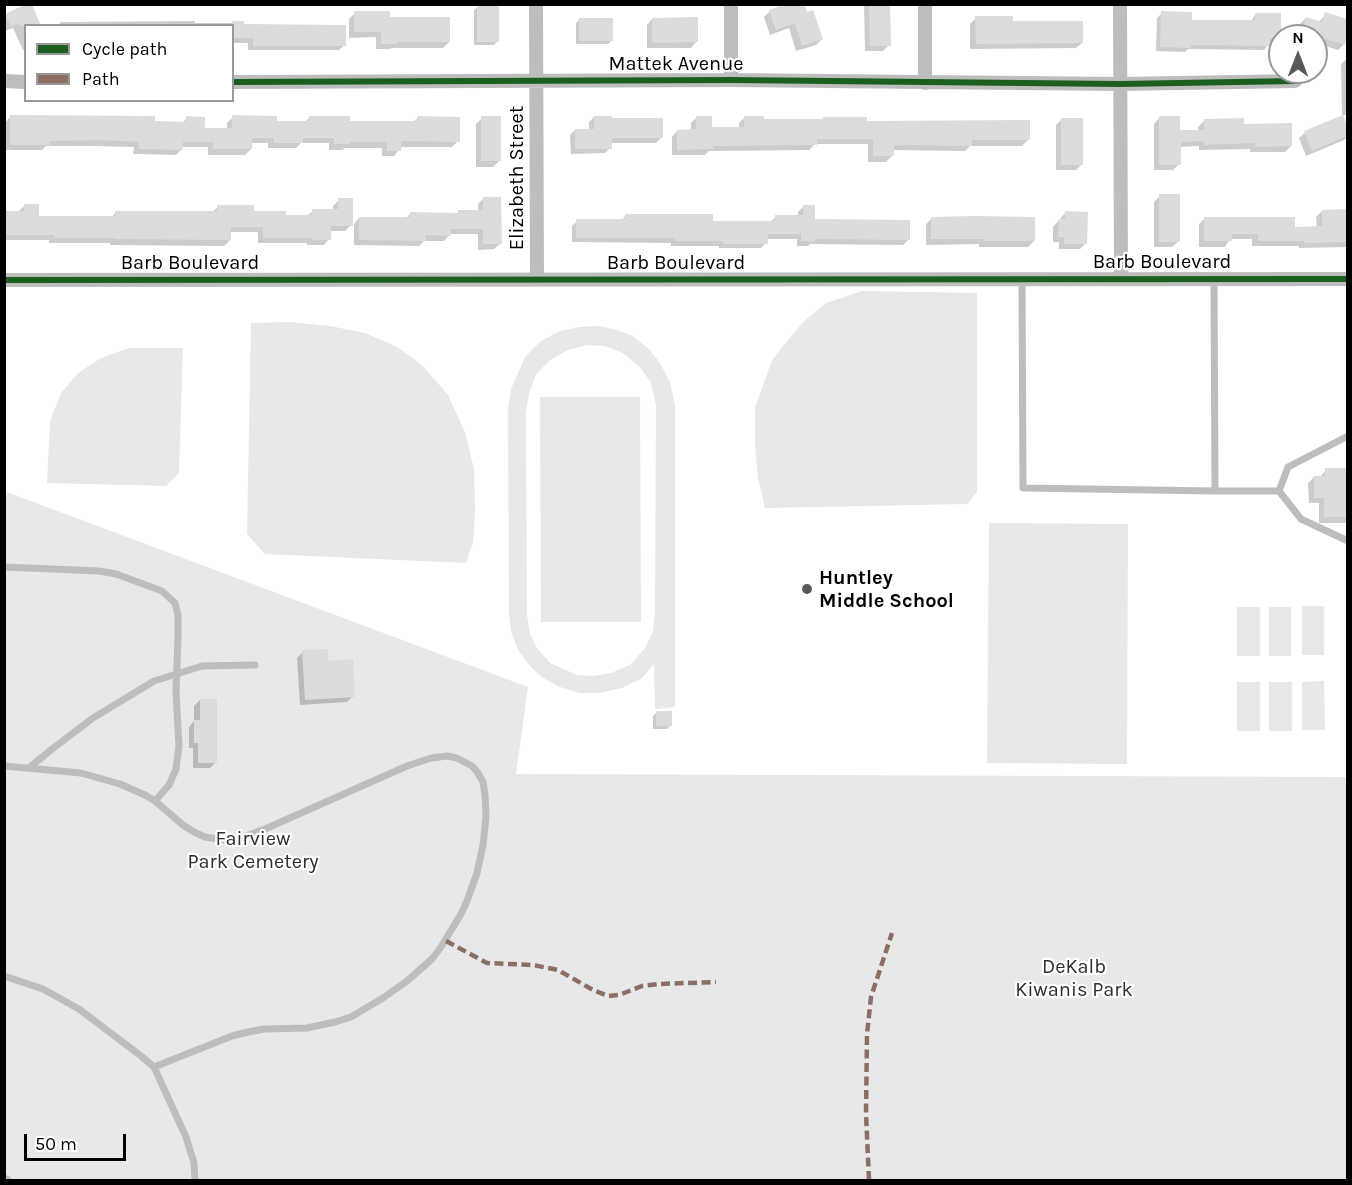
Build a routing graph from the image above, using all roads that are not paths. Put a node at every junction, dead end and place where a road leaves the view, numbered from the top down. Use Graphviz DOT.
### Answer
graph roads {
  1 [pos="536,4"];
  2 [pos="731,4"];
  3 [pos="925,4"];
  4 [pos="1120,4"];
  5 [pos="731,80"];
  6 [pos="4,81"];
  7 [pos="1268,81"];
  8 [pos="24,82"];
  9 [pos="234,82"];
  10 [pos="537,82"];
  11 [pos="925,83"];
  12 [pos="1120,84"];
  13 [pos="537,279"];
  14 [pos="1023,279"];
  15 [pos="1121,279"];
  16 [pos="1214,279"];
  17 [pos="1347,279"];
  18 [pos="4,280"];
  19 [pos="1347,436"];
  20 [pos="1215,491"];
  21 [pos="1279,491"];
  22 [pos="1347,541"];
  23 [pos="4,567"];
  24 [pos="255,665"];
  25 [pos="177,673"];
  26 [pos="4,766"];
  27 [pos="29,768"];
  28 [pos="155,801"];
  29 [pos="4,976"];
  30 [pos="154,1067"];
  31 [pos="195,1180"];
  1 -- 10 [label="street, Elizabeth Street"];
  2 -- 5 [label="street"];
  3 -- 11 [label="street"];
  4 -- 12 [label="street"];
  5 -- 10 [label="street, Mattek Avenue"];
  5 -- 11 [label="street, Mattek Avenue"];
  6 -- 8 [label="street"];
  7 -- 12 [label="street, Mattek Avenue"];
  9 -- 10 [label="street, Mattek Avenue"];
  10 -- 13 [label="street, Elizabeth Street"];
  11 -- 12 [label="street, Mattek Avenue"];
  12 -- 15 [label="street"];
  13 -- 14 [label="street, Barb Boulevard"];
  13 -- 18 [label="street, Barb Boulevard"];
  14 -- 15 [label="street, Barb Boulevard"];
  14 -- 20 [label="lane"];
  15 -- 16 [label="street, Barb Boulevard"];
  16 -- 17 [label="street, Barb Boulevard"];
  16 -- 20 [label="lane"];
  19 -- 21 [label="lane"];
  20 -- 21 [label="lane"];
  21 -- 22 [label="lane"];
  23 -- 25 [label="lane"];
  24 -- 25 [label="lane"];
  25 -- 27 [label="lane"];
  25 -- 28 [label="lane"];
  26 -- 27 [label="lane"];
  27 -- 28 [label="lane"];
  28 -- 30 [label="lane"];
  29 -- 30 [label="lane"];
  30 -- 31 [label="lane"];
}
